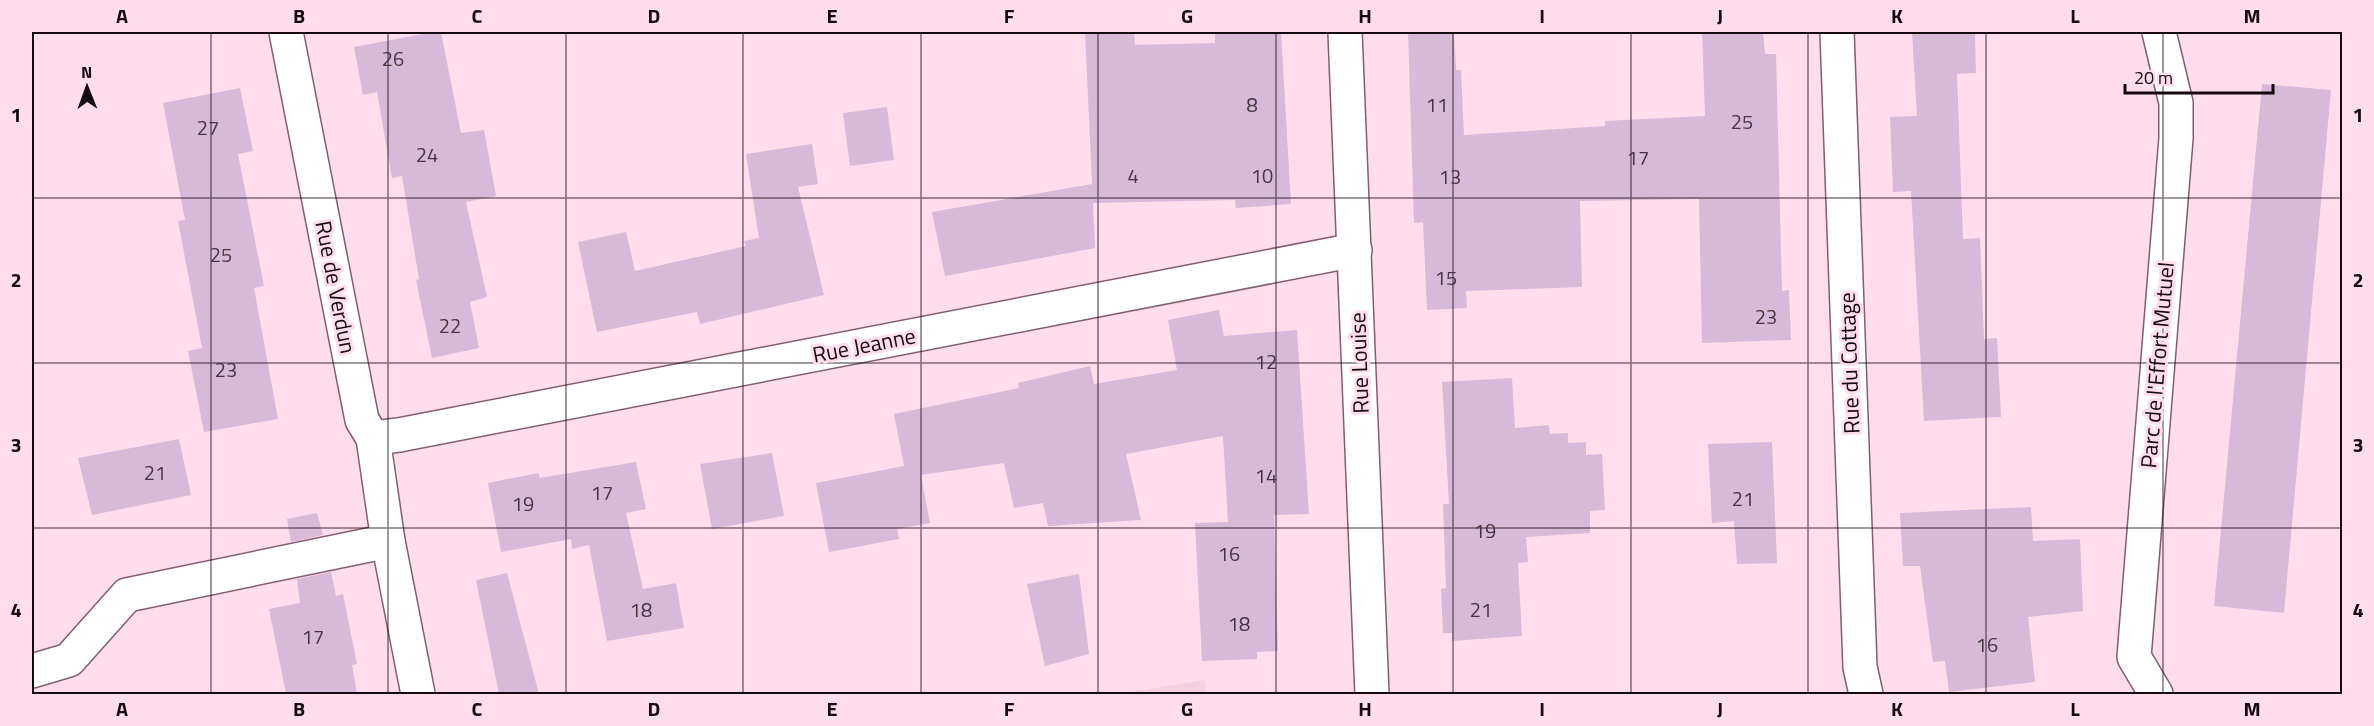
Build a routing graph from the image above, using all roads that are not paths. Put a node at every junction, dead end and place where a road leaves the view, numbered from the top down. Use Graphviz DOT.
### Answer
graph roads {
  1 [pos="286,32"];
  2 [pos="1345,32"];
  3 [pos="1837,32"];
  4 [pos="2160,32"];
  5 [pos="1355,250"];
  6 [pos="373,438"];
  7 [pos="388,541"];
  8 [pos="32,671"];
  9 [pos="418,694"];
  10 [pos="1372,694"];
  11 [pos="1866,694"];
  12 [pos="2156,694"];
  1 -- 6 [label="street, Rue de Verdun"];
  2 -- 5 [label="street, Rue Louise"];
  3 -- 11 [label="street, Rue du Cottage"];
  4 -- 12 [label="street, Parc de l'Effort Mutuel"];
  5 -- 6 [label="street, Rue Jeanne"];
  5 -- 10 [label="street, Rue Louise"];
  6 -- 7 [label="street, Rue de Verdun"];
  7 -- 8 [label="street"];
  7 -- 9 [label="street, Rue de Verdun"];
}
